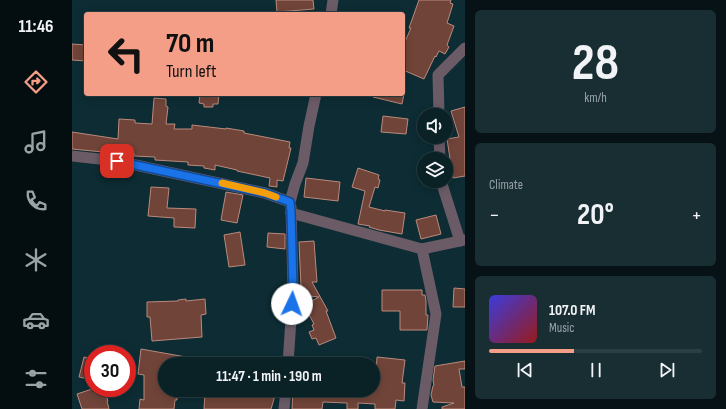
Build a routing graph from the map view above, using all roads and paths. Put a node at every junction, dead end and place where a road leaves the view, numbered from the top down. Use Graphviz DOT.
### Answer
graph roads {
  1 [pos="333,0"];
  2 [pos="331,12"];
  3 [pos="465,48"];
  4 [pos="316,96"];
  5 [pos="439,108"];
  6 [pos="72,156"];
  7 [pos="444,188"];
  8 [pos="291,207"];
  9 [pos="463,241"];
  10 [pos="422,249"];
  11 [pos="288,357"];
  12 [pos="285,397"];
  13 [pos="284,409"];
  14 [pos="422,409"];
  1 -- 2 [label="street"];
  3 -- 5 [label="street"];
  4 -- 8 [label="street"];
  6 -- 8 [label="street"];
  7 -- 9 [label="street"];
  8 -- 10 [label="street"];
  8 -- 11 [label="street"];
  9 -- 10 [label="street"];
  10 -- 14 [label="street"];
  12 -- 13 [label="street"];
}
